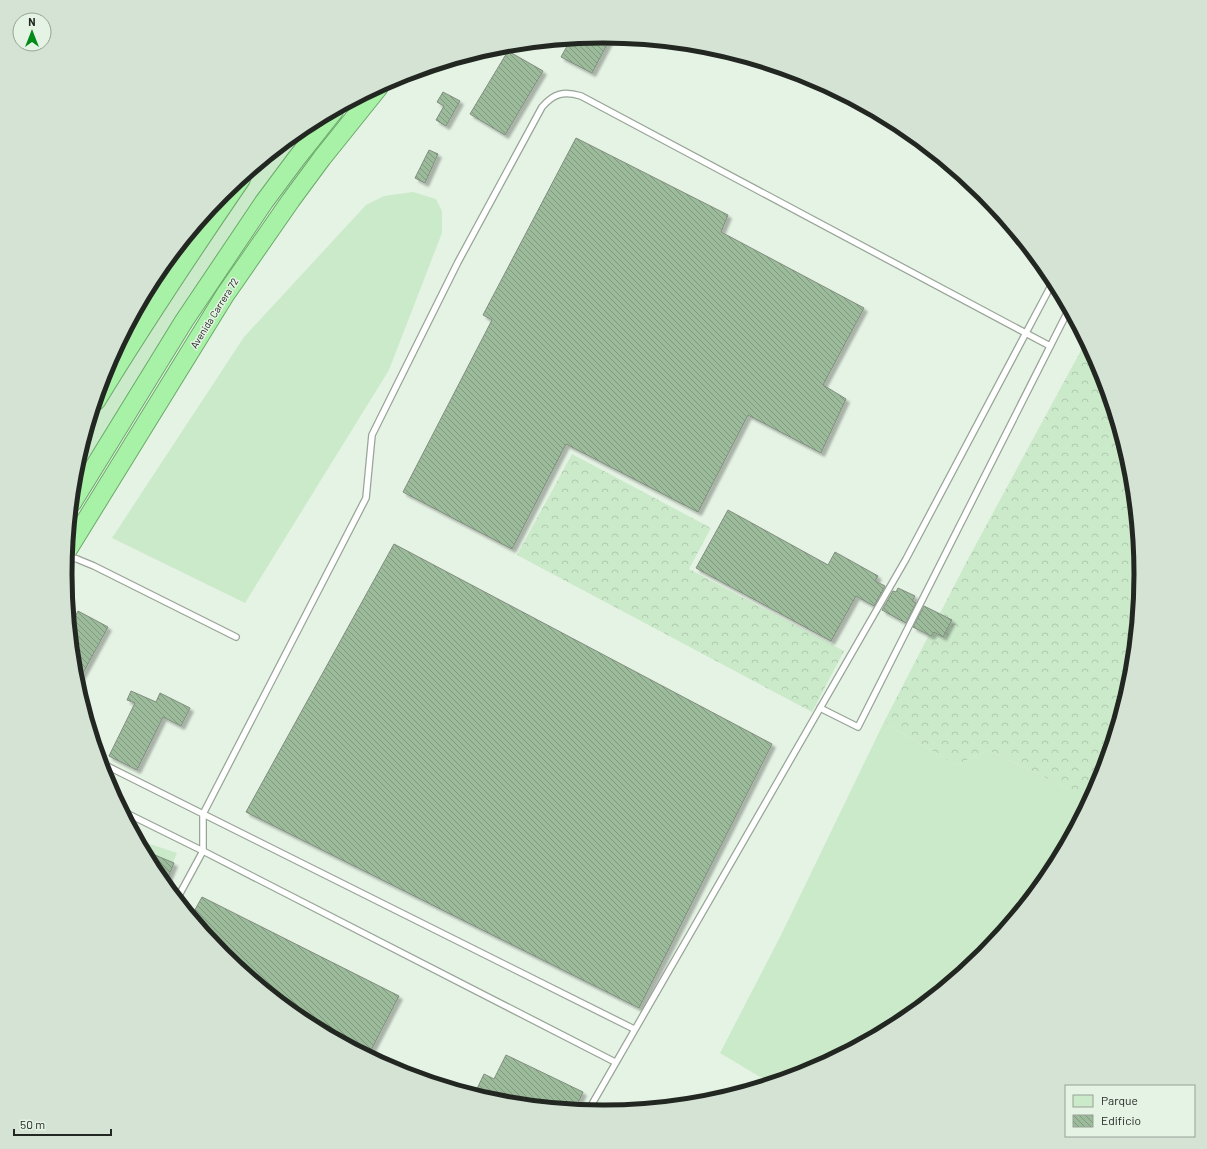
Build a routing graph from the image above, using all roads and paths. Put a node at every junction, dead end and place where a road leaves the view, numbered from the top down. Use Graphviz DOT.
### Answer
graph roads {
  1 [pos="371,96"];
  2 [pos="325,122"];
  3 [pos="269,195"];
  4 [pos="225,203"];
  5 [pos="264,238"];
  6 [pos="1050,287"];
  7 [pos="1067,315"];
  8 [pos="1026,333"];
  9 [pos="1050,346"];
  10 [pos="127,350"];
  11 [pos="120,354"];
  12 [pos="109,380"];
  13 [pos="79,492"];
  14 [pos="73,542"];
  15 [pos="72,558"];
  16 [pos="236,637"];
  17 [pos="820,708"];
  18 [pos="108,766"];
  19 [pos="203,814"];
  20 [pos="130,815"];
  21 [pos="203,851"];
  22 [pos="179,894"];
  23 [pos="634,1030"];
  24 [pos="615,1062"];
  25 [pos="591,1106"];
  1 -- 5 [label="highway, Avenida Carrera 72"];
  2 -- 3 [label="highway, Avenida Carrera 72"];
  3 -- 5 [label="highway"];
  3 -- 13 [label="highway, Avenida Carrera 72"];
  4 -- 10 [label="highway"];
  5 -- 14 [label="highway, Avenida Carrera 72"];
  6 -- 8 [label="lane"];
  7 -- 9 [label="lane"];
  8 -- 9 [label="lane"];
  8 -- 17 [label="lane"];
  8 -- 19 [label="lane"];
  9 -- 17 [label="lane"];
  10 -- 11 [label="highway"];
  10 -- 12 [label="highway"];
  15 -- 16 [label="lane"];
  17 -- 23 [label="lane"];
  18 -- 19 [label="lane"];
  19 -- 21 [label="lane"];
  19 -- 23 [label="lane"];
  20 -- 21 [label="lane"];
  21 -- 22 [label="lane"];
  21 -- 24 [label="lane"];
  23 -- 24 [label="lane"];
  24 -- 25 [label="lane"];
}
